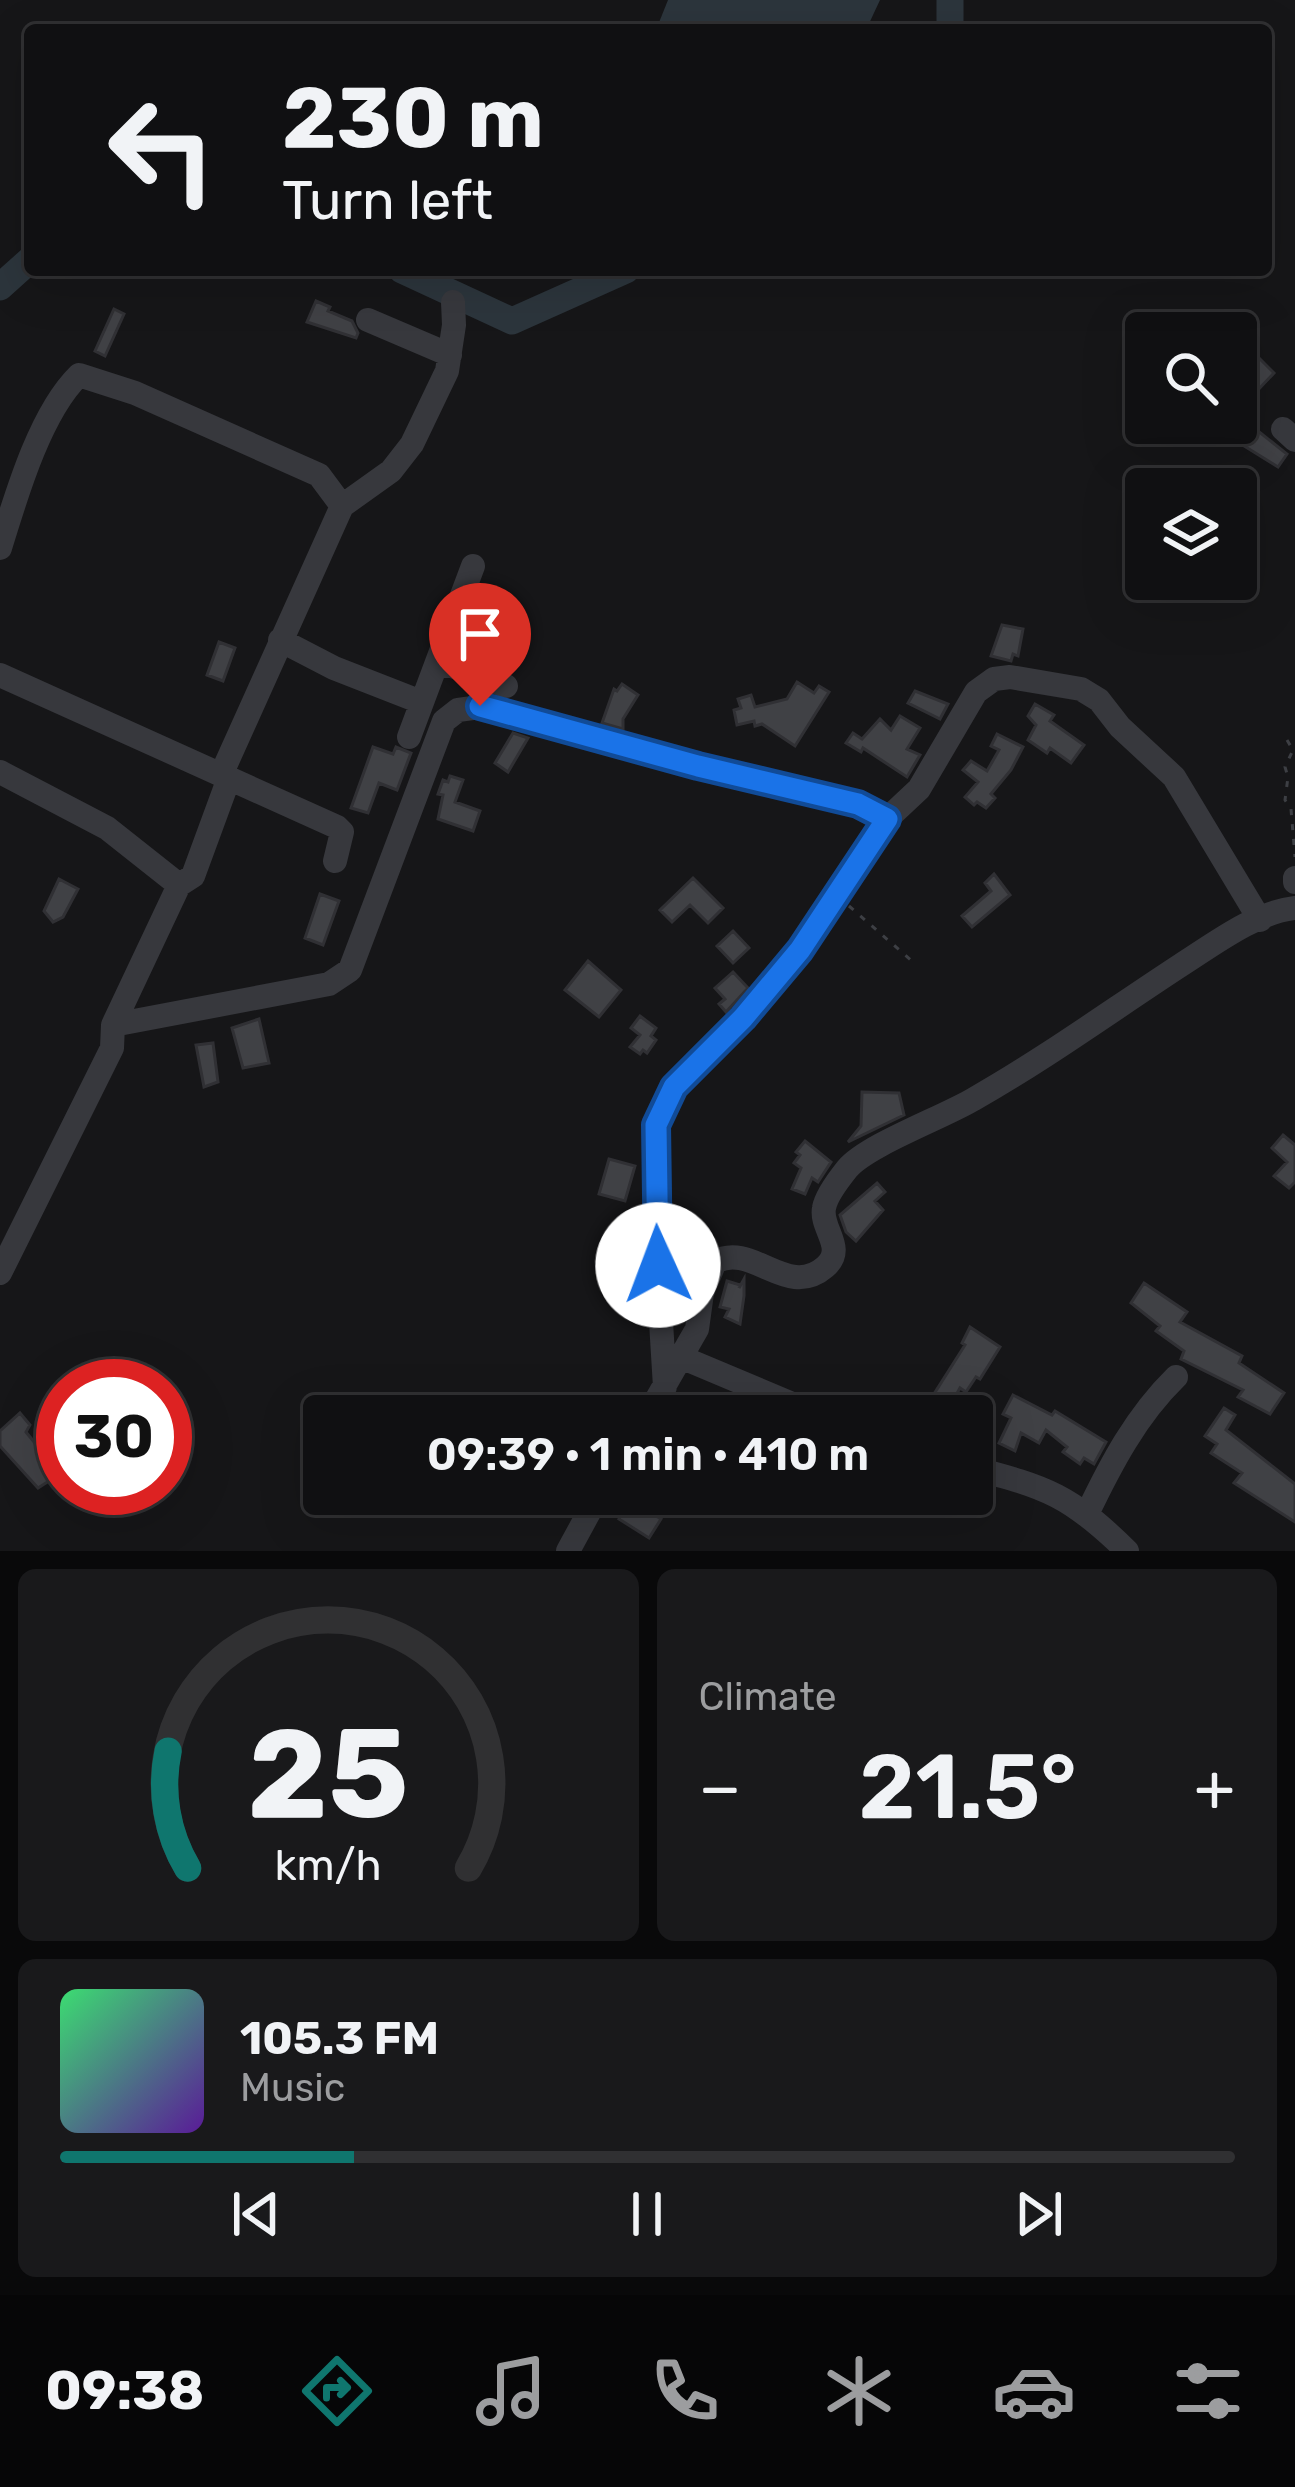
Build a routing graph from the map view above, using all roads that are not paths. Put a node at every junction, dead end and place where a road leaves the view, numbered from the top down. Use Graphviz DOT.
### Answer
graph roads {
  1 [pos="453,302"];
  2 [pos="368,320"];
  3 [pos="449,355"];
  4 [pos="342,506"];
  5 [pos="0,548"];
  6 [pos="473,566"];
  7 [pos="280,640"];
  8 [pos="436,666"];
  9 [pos="0,675"];
  10 [pos="506,686"];
  11 [pos="421,702"];
  12 [pos="410,736"];
  13 [pos="0,772"];
  14 [pos="225,777"];
  15 [pos="887,819"];
  16 [pos="335,861"];
  17 [pos="179,885"];
  18 [pos="1295,908"];
  19 [pos="1260,920"];
  20 [pos="113,1025"];
  21 [pos="0,1273"];
  22 [pos="683,1358"];
  23 [pos="1176,1377"];
  24 [pos="665,1387"];
  25 [pos="660,1395"];
  26 [pos="771,1395"];
  27 [pos="993,1473"];
  28 [pos="1087,1514"];
  29 [pos="588,1515"];
  30 [pos="568,1551"];
  31 [pos="1127,1551"];
  1 -- 3 [label="street"];
  2 -- 3 [label="street"];
  3 -- 4 [label="street"];
  4 -- 5 [label="street"];
  4 -- 7 [label="street"];
  6 -- 8 [label="street"];
  7 -- 11 [label="street"];
  7 -- 14 [label="street"];
  8 -- 10 [label="street"];
  8 -- 11 [label="street"];
  9 -- 14 [label="street"];
  11 -- 12 [label="street"];
  13 -- 17 [label="street"];
  14 -- 16 [label="street"];
  14 -- 17 [label="street"];
  15 -- 19 [label="street"];
  15 -- 20 [label="street"];
  15 -- 24 [label="street"];
  17 -- 20 [label="street"];
  18 -- 19 [label="street"];
  19 -- 22 [label="street"];
  20 -- 21 [label="street"];
  22 -- 24 [label="street"];
  22 -- 26 [label="street"];
  23 -- 28 [label="street"];
  24 -- 25 [label="street"];
  27 -- 28 [label="street"];
  28 -- 31 [label="street"];
  29 -- 30 [label="street"];
}
